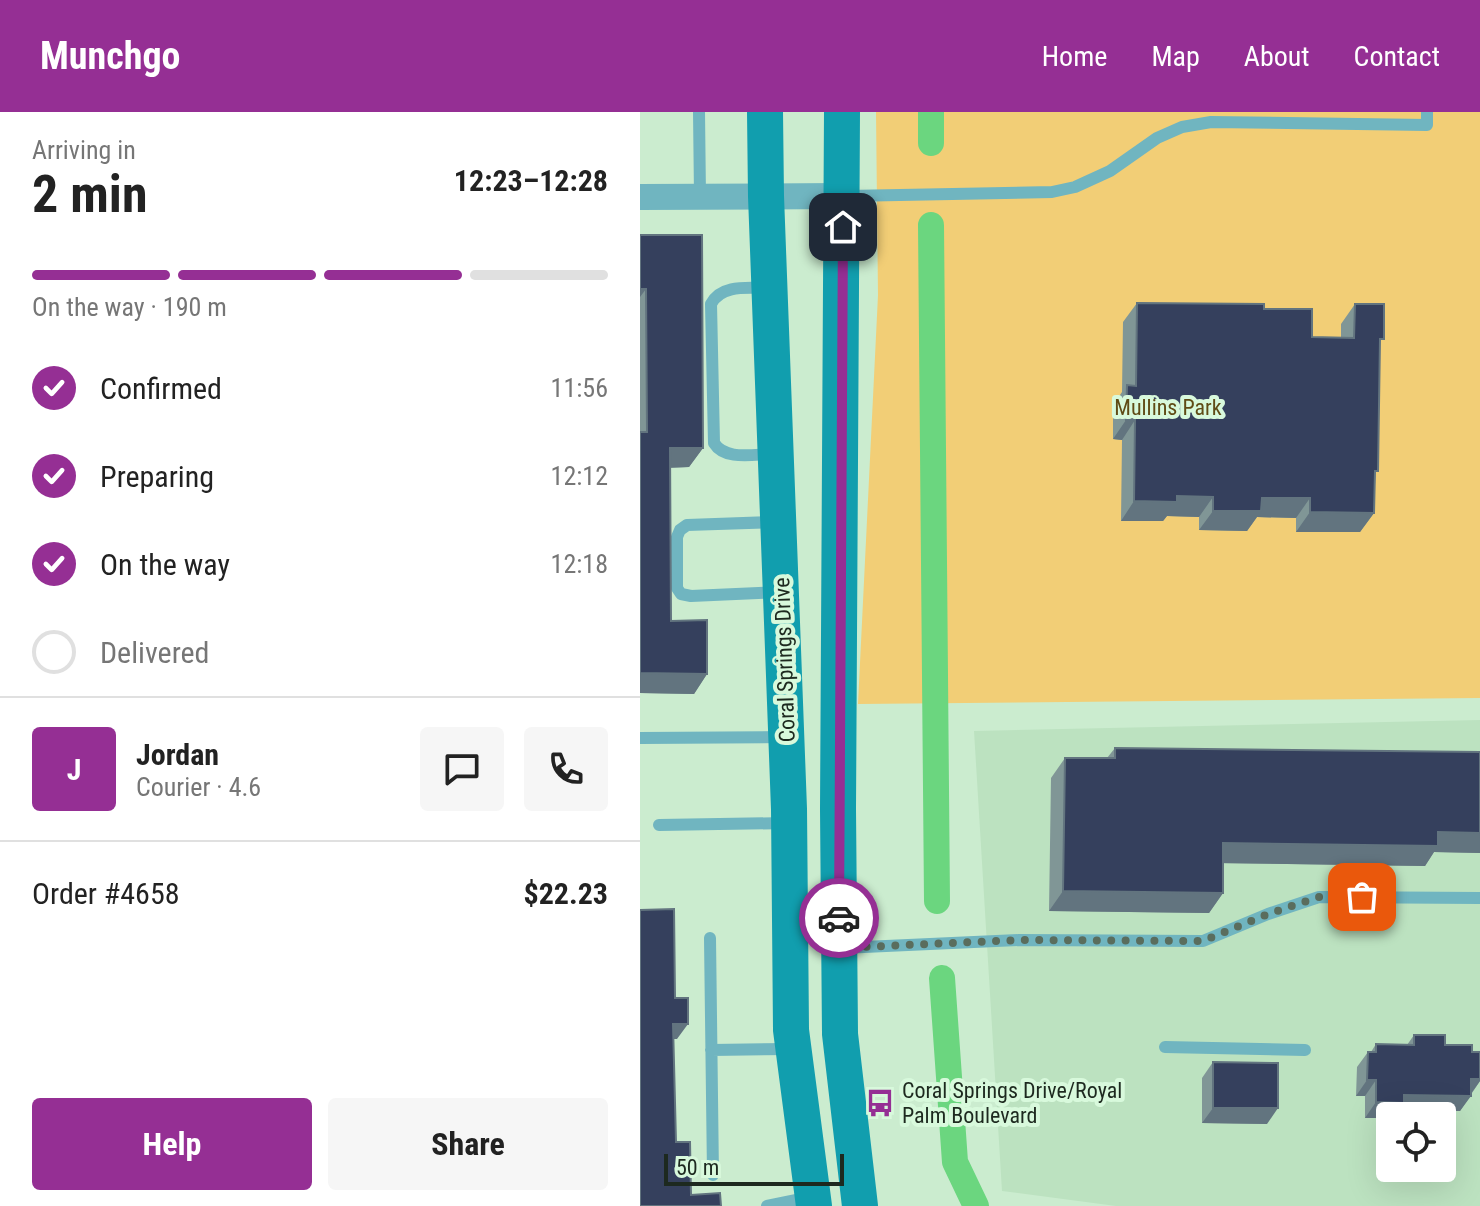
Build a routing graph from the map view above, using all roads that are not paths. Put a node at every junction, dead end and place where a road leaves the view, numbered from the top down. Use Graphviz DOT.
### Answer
graph roads {
  1 [pos="699,112"];
  2 [pos="765,112"];
  3 [pos="842,112"];
  4 [pos="1427,112"];
  5 [pos="700,196"];
  6 [pos="766,196"];
  7 [pos="843,196"];
  8 [pos="640,197"];
  9 [pos="770,288"];
  10 [pos="776,453"];
  11 [pos="779,522"];
  12 [pos="781,592"];
  13 [pos="787,737"];
  14 [pos="640,738"];
  15 [pos="789,823"];
  16 [pos="659,825"];
  17 [pos="1480,898"];
  18 [pos="710,938"];
  19 [pos="839,948"];
  20 [pos="1165,1047"];
  21 [pos="793,1049"];
  22 [pos="711,1050"];
  23 [pos="1305,1050"];
  24 [pos="713,1175"];
  25 [pos="813,1202"];
  26 [pos="767,1206"];
  27 [pos="860,1206"];
  1 -- 5 [label="lane"];
  2 -- 6 [label="main road, Coral Springs Drive"];
  3 -- 7 [label="main road"];
  4 -- 7 [label="lane"];
  5 -- 6 [label="street"];
  5 -- 8 [label="street"];
  6 -- 7 [label="street"];
  6 -- 9 [label="main road, Coral Springs Drive"];
  7 -- 19 [label="main road"];
  9 -- 10 [label="main road, Coral Springs Drive"];
  9 -- 10 [label="lane"];
  10 -- 11 [label="main road, Coral Springs Drive"];
  11 -- 12 [label="main road, Coral Springs Drive"];
  11 -- 12 [label="lane"];
  12 -- 13 [label="main road, Coral Springs Drive"];
  13 -- 14 [label="lane"];
  13 -- 15 [label="main road, Coral Springs Drive"];
  15 -- 16 [label="lane"];
  15 -- 21 [label="main road, Coral Springs Drive"];
  17 -- 19 [label="lane"];
  18 -- 22 [label="lane"];
  19 -- 27 [label="main road"];
  20 -- 23 [label="lane"];
  21 -- 22 [label="lane"];
  21 -- 25 [label="main road, Coral Springs Drive"];
  22 -- 24 [label="lane"];
  25 -- 26 [label="lane"];
}
